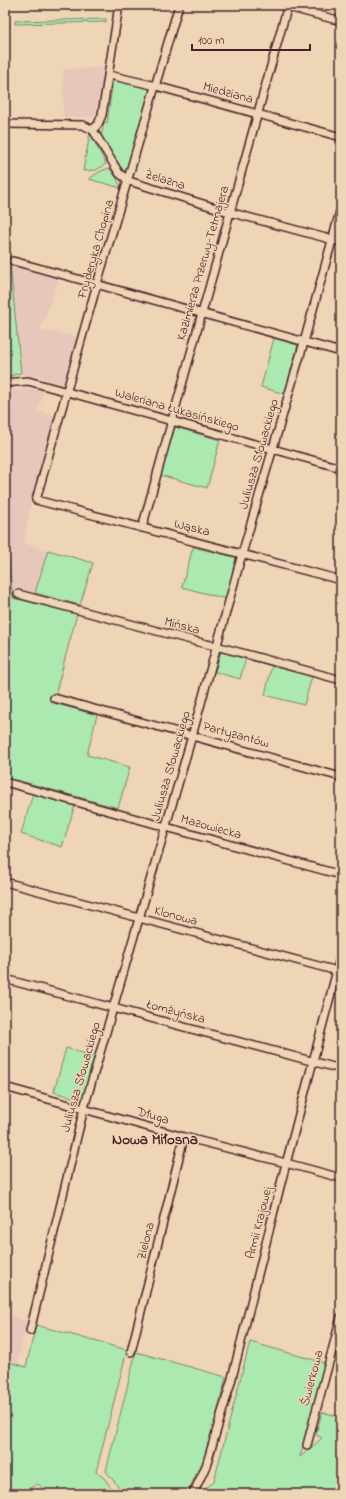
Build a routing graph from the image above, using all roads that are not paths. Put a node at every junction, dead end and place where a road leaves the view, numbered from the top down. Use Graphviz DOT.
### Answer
graph roads {
  1 [pos="119,5"];
  2 [pos="179,5"];
  3 [pos="280,5"];
  4 [pos="288,6"];
  5 [pos="341,21"];
  6 [pos="109,76"];
  7 [pos="156,86"];
  8 [pos="257,113"];
  9 [pos="5,124"];
  10 [pos="93,130"];
  11 [pos="341,137"];
  12 [pos="128,181"];
  13 [pos="341,208"];
  14 [pos="230,212"];
  15 [pos="333,240"];
  16 [pos="341,242"];
  17 [pos="13,261"];
  18 [pos="97,284"];
  19 [pos="201,314"];
  20 [pos="304,342"];
  21 [pos="341,352"];
  22 [pos="5,383"];
  23 [pos="68,392"];
  24 [pos="171,421"];
  25 [pos="273,449"];
  26 [pos="341,468"];
  27 [pos="36,500"];
  28 [pos="142,528"];
  29 [pos="242,554"];
  30 [pos="341,580"];
  31 [pos="18,594"];
  32 [pos="216,646"];
  33 [pos="341,680"];
  34 [pos="54,698"];
  35 [pos="192,736"];
  36 [pos="341,777"];
  37 [pos="5,782"];
  38 [pos="166,827"];
  39 [pos="341,875"];
  40 [pos="5,882"];
  41 [pos="139,919"];
  42 [pos="341,955"];
  43 [pos="339,972"];
  44 [pos="5,978"];
  45 [pos="113,1008"];
  46 [pos="313,1062"];
  47 [pos="341,1069"];
  48 [pos="5,1087"];
  49 [pos="84,1108"];
  50 [pos="184,1137"];
  51 [pos="286,1162"];
  52 [pos="341,1178"];
  53 [pos="341,1317"];
  54 [pos="30,1331"];
  55 [pos="131,1352"];
  56 [pos="307,1445"];
  57 [pos="192,1494"];
  1 -- 6 [label="street"];
  2 -- 7 [label="street, Fryderyka Chopina"];
  3 -- 4 [label="street"];
  4 -- 5 [label="street"];
  4 -- 8 [label="street, Kazimierza Przerwy-Tetmajera"];
  6 -- 7 [label="street, Miedziana"];
  6 -- 10 [label="street"];
  7 -- 8 [label="street, Miedziana"];
  7 -- 12 [label="street, Fryderyka Chopina"];
  8 -- 11 [label="street, Miedziana"];
  8 -- 14 [label="street, Kazimierza Przerwy-Tetmajera"];
  9 -- 10 [label="street"];
  10 -- 12 [label="street, Żelazna"];
  12 -- 14 [label="street, Żelazna"];
  12 -- 18 [label="street, Fryderyka Chopina"];
  13 -- 15 [label="street, Juliusza Słowackiego"];
  14 -- 15 [label="street, Żelazna"];
  14 -- 19 [label="street, Kazimierza Przerwy-Tetmajera"];
  15 -- 16 [label="street, Żelazna"];
  15 -- 20 [label="street, Juliusza Słowackiego"];
  17 -- 18 [label="street"];
  18 -- 19 [label="street"];
  18 -- 23 [label="street, Fryderyka Chopina"];
  19 -- 20 [label="street"];
  19 -- 24 [label="street, Kazimierza Przerwy-Tetmajera"];
  20 -- 21 [label="street"];
  20 -- 25 [label="street, Juliusza Słowackiego"];
  22 -- 23 [label="street, Waleriana Łukasińskiego"];
  23 -- 24 [label="street, Waleriana Łukasińskiego"];
  23 -- 27 [label="street, Fryderyka Chopina"];
  24 -- 25 [label="street, Waleriana Łukasińskiego"];
  24 -- 28 [label="street, Kazimierza Przerwy-Tetmajera"];
  25 -- 26 [label="street, Waleriana Łukasińskiego"];
  25 -- 29 [label="street, Juliusza Słowackiego"];
  27 -- 28 [label="street, Wąska"];
  28 -- 29 [label="street, Wąska"];
  29 -- 30 [label="street, Wąska"];
  29 -- 32 [label="street, Juliusza Słowackiego"];
  31 -- 32 [label="street, Mińska"];
  32 -- 33 [label="street, Mińska"];
  32 -- 35 [label="street, Juliusza Słowackiego"];
  34 -- 35 [label="street, Partyzantów"];
  35 -- 36 [label="street, Partyzantów"];
  35 -- 38 [label="street, Juliusza Słowackiego"];
  37 -- 38 [label="street, Mazowiecka"];
  38 -- 39 [label="street, Mazowiecka"];
  38 -- 41 [label="street, Juliusza Słowackiego"];
  40 -- 41 [label="street, Klonowa"];
  41 -- 43 [label="street, Klonowa"];
  41 -- 45 [label="street, Juliusza Słowackiego"];
  42 -- 43 [label="street, Armii Krajowej"];
  43 -- 46 [label="street, Armii Krajowej"];
  44 -- 45 [label="street, Łomżyńska"];
  45 -- 46 [label="street, Łomżyńska"];
  45 -- 49 [label="street, Juliusza Słowackiego"];
  46 -- 47 [label="street, Łomżyńska"];
  46 -- 51 [label="street, Armii Krajowej"];
  48 -- 49 [label="street, Długa"];
  49 -- 50 [label="street, Długa"];
  49 -- 54 [label="street, Juliusza Słowackiego"];
  50 -- 51 [label="street, Długa"];
  50 -- 55 [label="street, Zielona"];
  51 -- 52 [label="street, Długa"];
  51 -- 57 [label="street, Armii Krajowej"];
  53 -- 56 [label="street, Świerkowa"];
}
